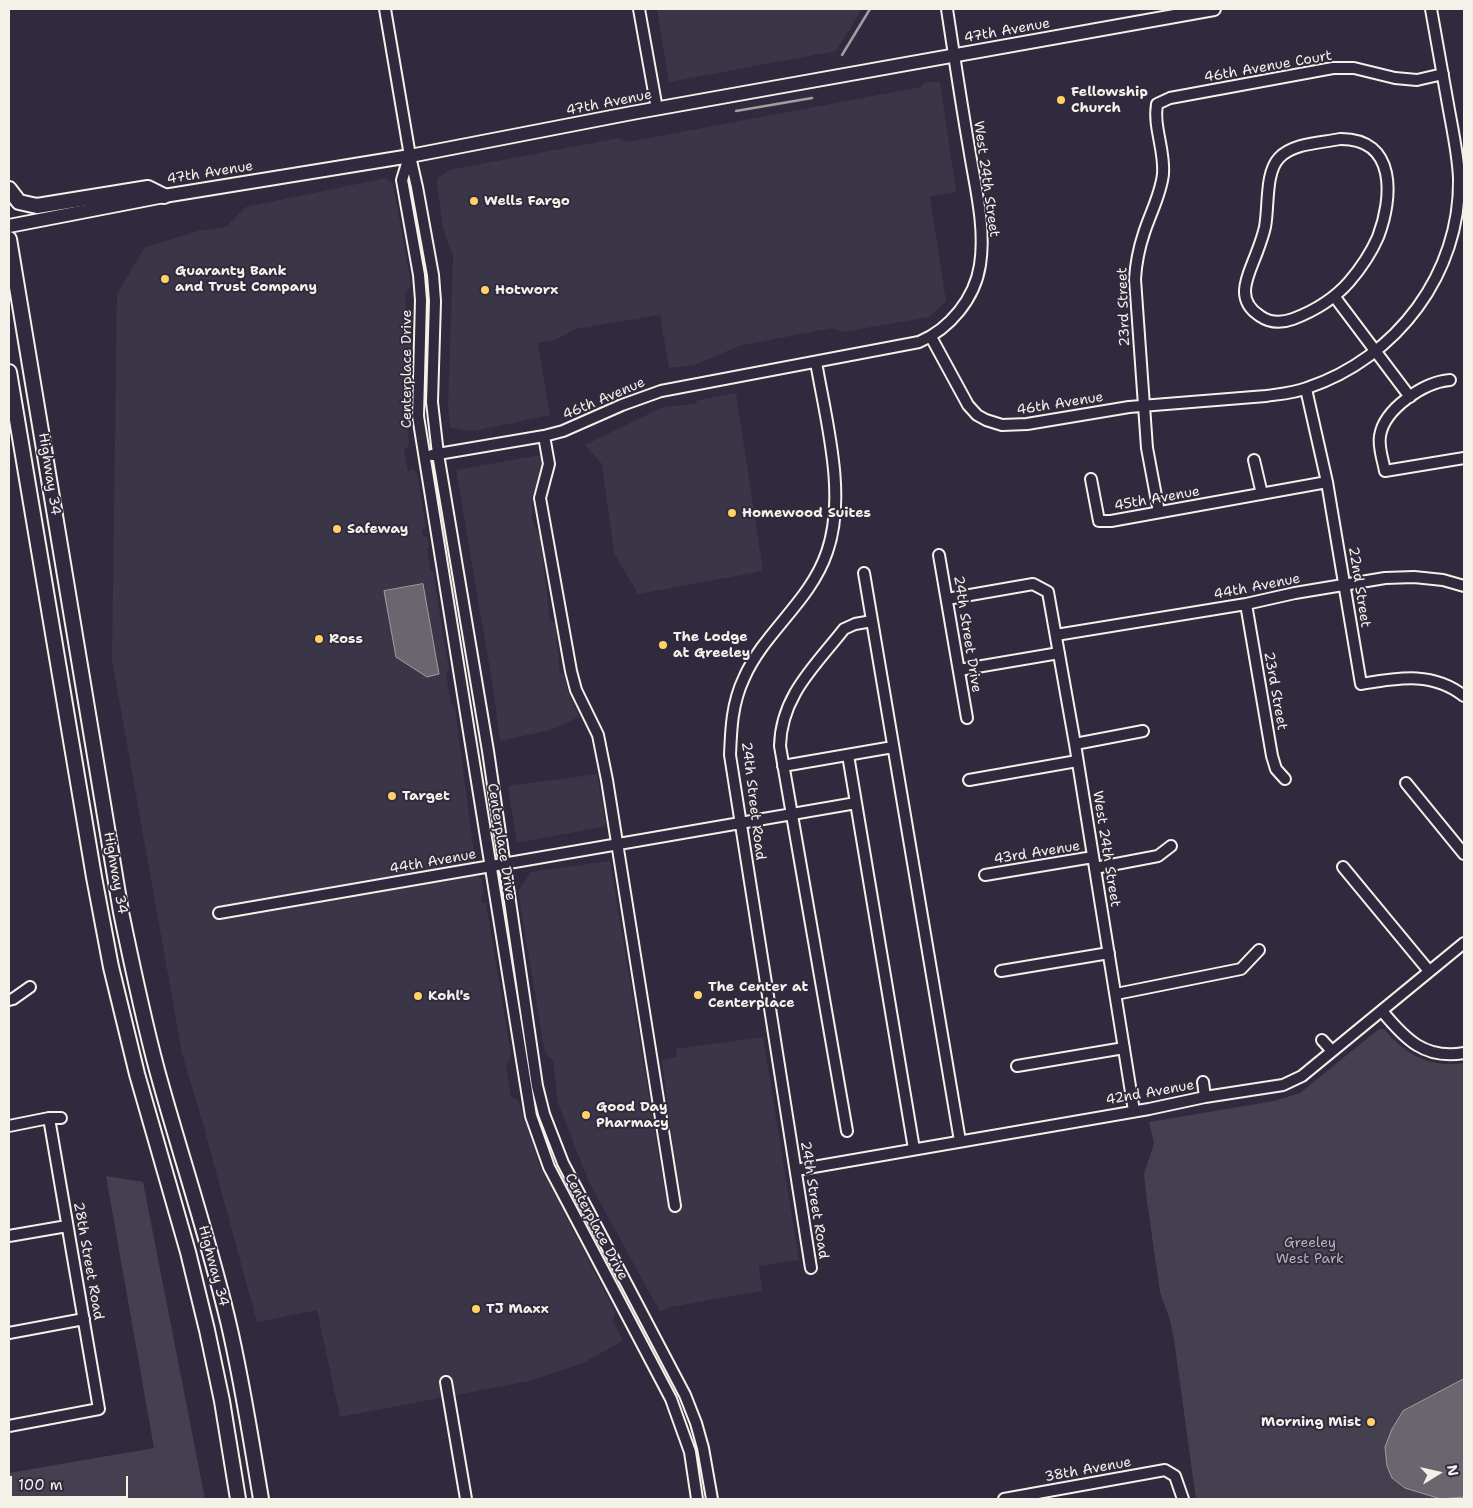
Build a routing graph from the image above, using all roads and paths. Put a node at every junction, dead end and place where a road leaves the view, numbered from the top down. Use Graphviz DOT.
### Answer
graph roads {
  1 [pos="385,9"];
  2 [pos="639,9"];
  3 [pos="947,9"];
  4 [pos="1214,9"];
  5 [pos="1431,9"];
  6 [pos="954,56"];
  7 [pos="1443,74"];
  8 [pos="1157,104"];
  9 [pos="657,109"];
  10 [pos="410,156"];
  11 [pos="9,189"];
  12 [pos="164,196"];
  13 [pos="1460,220"];
  14 [pos="9,226"];
  15 [pos="9,239"];
  16 [pos="1334,296"];
  17 [pos="931,337"];
  18 [pos="1376,352"];
  19 [pos="816,362"];
  20 [pos="9,372"];
  21 [pos="1450,380"];
  22 [pos="1306,389"];
  23 [pos="1407,393"];
  24 [pos="1143,406"];
  25 [pos="544,436"];
  26 [pos="438,454"];
  27 [pos="424,457"];
  28 [pos="1464,458"];
  29 [pos="1254,460"];
  30 [pos="1091,479"];
  31 [pos="1327,482"];
  32 [pos="1262,494"];
  33 [pos="1158,512"];
  34 [pos="939,555"];
  35 [pos="864,574"];
  36 [pos="1345,585"];
  37 [pos="1464,586"];
  38 [pos="947,599"];
  39 [pos="1246,604"];
  40 [pos="872,621"];
  41 [pos="1056,635"];
  42 [pos="1059,653"];
  43 [pos="959,670"];
  44 [pos="1464,696"];
  45 [pos="967,718"];
  46 [pos="1142,731"];
  47 [pos="1075,744"];
  48 [pos="894,747"];
  49 [pos="848,755"];
  50 [pos="1077,761"];
  51 [pos="783,766"];
  52 [pos="1285,779"];
  53 [pos="969,780"];
  54 [pos="1406,782"];
  55 [pos="856,803"];
  56 [pos="792,814"];
  57 [pos="740,823"];
  58 [pos="617,844"];
  59 [pos="1171,846"];
  60 [pos="1464,854"];
  61 [pos="1094,862"];
  62 [pos="504,864"];
  63 [pos="490,866"];
  64 [pos="1343,867"];
  65 [pos="985,875"];
  66 [pos="219,912"];
  67 [pos="1464,943"];
  68 [pos="1259,950"];
  69 [pos="1109,953"];
  70 [pos="1001,971"];
  71 [pos="1429,971"];
  72 [pos="30,987"];
  73 [pos="1116,994"];
  74 [pos="9,1000"];
  75 [pos="1382,1011"];
  76 [pos="1322,1040"];
  77 [pos="1124,1048"];
  78 [pos="1332,1051"];
  79 [pos="1464,1053"];
  80 [pos="1017,1066"];
  81 [pos="1203,1082"];
  82 [pos="1205,1097"];
  83 [pos="1134,1111"];
  84 [pos="49,1118"];
  85 [pos="61,1118"];
  86 [pos="9,1126"];
  87 [pos="847,1131"];
  88 [pos="960,1141"];
  89 [pos="914,1149"];
  90 [pos="184,1162"];
  91 [pos="164,1168"];
  92 [pos="796,1170"];
  93 [pos="675,1206"];
  94 [pos="67,1226"];
  95 [pos="9,1236"];
  96 [pos="811,1268"];
  97 [pos="84,1319"];
  98 [pos="9,1332"];
  99 [pos="446,1382"];
  100 [pos="9,1426"];
  101 [pos="238,1499"];
  102 [pos="261,1499"];
  103 [pos="466,1499"];
  104 [pos="697,1499"];
  105 [pos="712,1499"];
  106 [pos="1004,1499"];
  107 [pos="1183,1499"];
  1 -- 10 [label="street, Centerplace Drive"];
  2 -- 9 [label="street"];
  3 -- 6 [label="street, West 24th Street"];
  4 -- 6 [label="main road, 47th Avenue"];
  5 -- 7 [label="street, 46th Avenue"];
  6 -- 9 [label="main road, 47th Avenue"];
  6 -- 17 [label="street, West 24th Street"];
  7 -- 8 [label="street, 46th Avenue Court"];
  7 -- 13 [label="street, 46th Avenue"];
  8 -- 24 [label="street, 23rd Street"];
  9 -- 10 [label="main road, 47th Avenue"];
  10 -- 12 [label="main road, 47th Avenue"];
  10 -- 26 [label="street, Centerplace Drive"];
  10 -- 27 [label="street, Centerplace Drive"];
  11 -- 12 [label="highway"];
  12 -- 14 [label="main road, 47th Avenue"];
  13 -- 18 [label="street, 46th Avenue"];
  15 -- 90 [label="highway, Highway 34"];
  16 -- 16 [label="street"];
  16 -- 18 [label="street"];
  17 -- 19 [label="street, 46th Avenue"];
  17 -- 24 [label="street, 46th Avenue"];
  18 -- 22 [label="street, 46th Avenue"];
  18 -- 23 [label="street"];
  19 -- 25 [label="street, 46th Avenue"];
  19 -- 57 [label="street, 24th Street Road"];
  20 -- 91 [label="highway, Highway 34"];
  21 -- 23 [label="street"];
  22 -- 24 [label="street, 46th Avenue"];
  22 -- 31 [label="street, 22nd Street"];
  23 -- 28 [label="street"];
  24 -- 33 [label="street, 23rd Street"];
  25 -- 26 [label="street, 46th Avenue"];
  25 -- 58 [label="street"];
  26 -- 27 [label="street, 46th Avenue"];
  26 -- 62 [label="street, Centerplace Drive"];
  27 -- 63 [label="street, Centerplace Drive"];
  29 -- 32 [label="street"];
  30 -- 33 [label="street, 45th Avenue"];
  31 -- 32 [label="street, 45th Avenue"];
  31 -- 36 [label="street, 22nd Street"];
  32 -- 33 [label="street, 45th Avenue"];
  34 -- 38 [label="street, 24th Street Drive"];
  35 -- 40 [label="street"];
  36 -- 37 [label="street, 44th Avenue"];
  36 -- 39 [label="street, 44th Avenue"];
  36 -- 44 [label="street, 22nd Street"];
  38 -- 41 [label="street, West 24th Street"];
  38 -- 43 [label="street, 24th Street Drive"];
  39 -- 41 [label="street, 44th Avenue"];
  39 -- 52 [label="street, 23rd Street"];
  40 -- 48 [label="street"];
  40 -- 51 [label="street"];
  41 -- 42 [label="street, West 24th Street"];
  42 -- 43 [label="street"];
  42 -- 47 [label="street, West 24th Street"];
  43 -- 45 [label="street, 24th Street Drive"];
  46 -- 47 [label="street"];
  47 -- 50 [label="street, West 24th Street"];
  48 -- 49 [label="street"];
  48 -- 88 [label="street"];
  49 -- 51 [label="street"];
  49 -- 55 [label="street"];
  50 -- 53 [label="street"];
  50 -- 61 [label="street, West 24th Street"];
  51 -- 56 [label="street"];
  54 -- 60 [label="street"];
  55 -- 56 [label="street, 44th Avenue"];
  55 -- 89 [label="street"];
  56 -- 57 [label="street, 44th Avenue"];
  56 -- 87 [label="street"];
  57 -- 58 [label="street, 44th Avenue"];
  57 -- 92 [label="street, 24th Street Road"];
  58 -- 62 [label="street, 44th Avenue"];
  58 -- 93 [label="street"];
  59 -- 61 [label="street, 43rd Avenue"];
  61 -- 65 [label="street, 43rd Avenue"];
  61 -- 69 [label="street, West 24th Street"];
  62 -- 63 [label="street, 44th Avenue"];
  62 -- 105 [label="street, Centerplace Drive"];
  63 -- 66 [label="street, 44th Avenue"];
  63 -- 104 [label="street, Centerplace Drive"];
  64 -- 71 [label="street"];
  67 -- 71 [label="street, 42nd Avenue"];
  68 -- 73 [label="street"];
  69 -- 70 [label="street"];
  69 -- 73 [label="street, West 24th Street"];
  71 -- 75 [label="street, 42nd Avenue"];
  72 -- 74 [label="street"];
  73 -- 77 [label="street, West 24th Street"];
  75 -- 78 [label="street, 42nd Avenue"];
  75 -- 79 [label="street"];
  76 -- 78 [label="street"];
  77 -- 80 [label="street"];
  77 -- 83 [label="street, West 24th Street"];
  78 -- 82 [label="street, 42nd Avenue"];
  81 -- 82 [label="street"];
  82 -- 83 [label="street, 42nd Avenue"];
  83 -- 88 [label="street, 42nd Avenue"];
  84 -- 85 [label="street"];
  84 -- 86 [label="street"];
  84 -- 94 [label="street, 28th Street Road"];
  88 -- 89 [label="street, 42nd Avenue"];
  89 -- 92 [label="street, 42nd Avenue"];
  90 -- 91 [label="highway"];
  90 -- 102 [label="highway, Highway 34"];
  91 -- 101 [label="highway, Highway 34"];
  92 -- 96 [label="street, 24th Street Road"];
  94 -- 95 [label="street"];
  94 -- 97 [label="street, 28th Street Road"];
  97 -- 98 [label="street"];
  97 -- 100 [label="street, 28th Street Road"];
  99 -- 103 [label="street"];
  106 -- 107 [label="street, 38th Avenue"];
}
